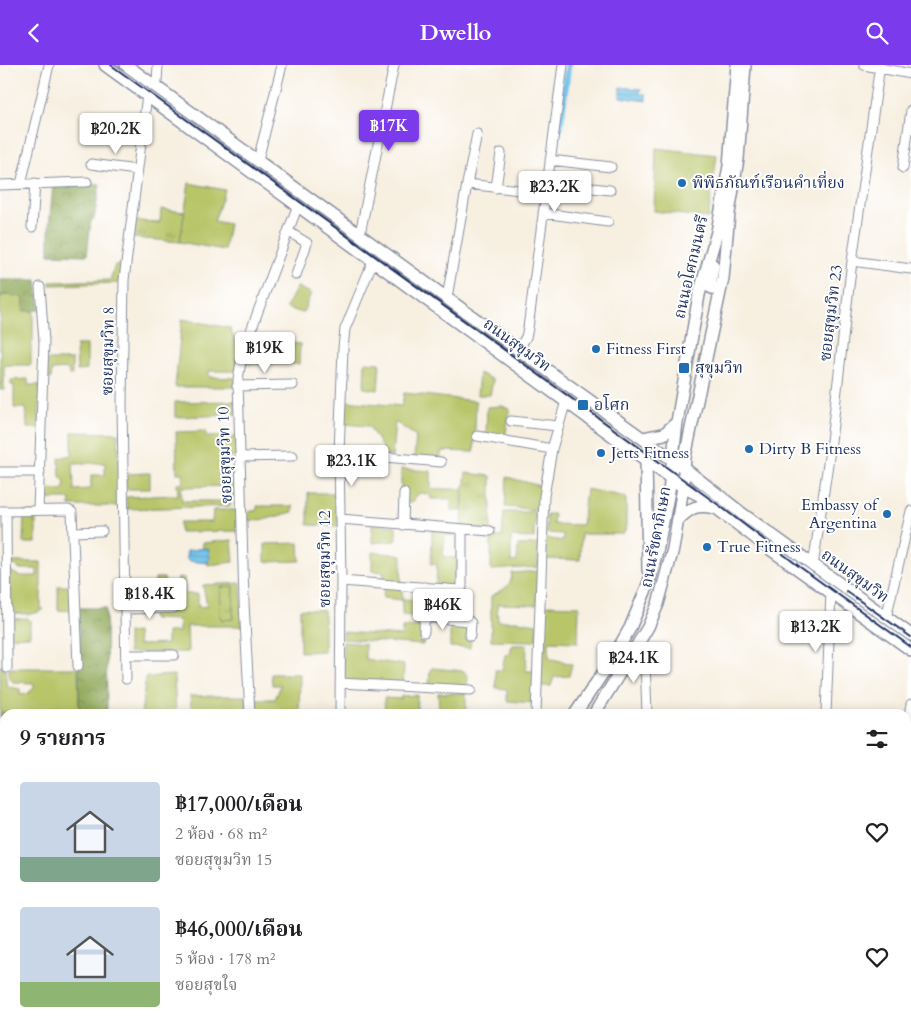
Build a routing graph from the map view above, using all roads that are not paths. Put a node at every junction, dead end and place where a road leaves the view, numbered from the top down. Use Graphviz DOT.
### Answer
graph roads {
  1 [pos="50,65"];
  2 [pos="106,65"];
  3 [pos="126,65"];
  4 [pos="158,65"];
  5 [pos="282,65"];
  6 [pos="394,65"];
  7 [pos="563,65"];
  8 [pos="738,65"];
  9 [pos="745,65"];
  10 [pos="864,65"];
  11 [pos="880,66"];
  12 [pos="911,74"];
  13 [pos="154,85"];
  14 [pos="147,95"];
  15 [pos="911,110"];
  16 [pos="99,130"];
  17 [pos="477,134"];
  18 [pos="141,135"];
  19 [pos="501,153"];
  20 [pos="258,160"];
  21 [pos="550,160"];
  22 [pos="91,164"];
  23 [pos="611,167"];
  24 [pos="904,168"];
  25 [pos="137,170"];
  26 [pos="87,181"];
  27 [pos="35,183"];
  28 [pos="547,183"];
  29 [pos="22,184"];
  30 [pos="0,185"];
  31 [pos="467,185"];
  32 [pos="496,188"];
  33 [pos="610,191"];
  34 [pos="546,193"];
  35 [pos="298,205"];
  36 [pos="543,213"];
  37 [pos="608,222"];
  38 [pos="32,227"];
  39 [pos="289,231"];
  40 [pos="360,234"];
  41 [pos="715,239"];
  42 [pos="373,261"];
  43 [pos="852,261"];
  44 [pos="911,269"];
  45 [pos="296,275"];
  46 [pos="722,285"];
  47 [pos="40,287"];
  48 [pos="446,297"];
  49 [pos="518,350"];
  50 [pos="293,385"];
  51 [pos="237,386"];
  52 [pos="566,401"];
  53 [pos="511,421"];
  54 [pos="678,422"];
  55 [pos="558,426"];
  56 [pos="477,436"];
  57 [pos="643,438"];
  58 [pos="552,449"];
  59 [pos="339,453"];
  60 [pos="293,456"];
  61 [pos="240,457"];
  62 [pos="646,459"];
  63 [pos="672,459"];
  64 [pos="441,462"];
  65 [pos="684,468"];
  66 [pos="0,472"];
  67 [pos="40,472"];
  68 [pos="671,477"];
  69 [pos="683,487"];
  70 [pos="404,493"];
  71 [pos="717,509"];
  72 [pos="3,511"];
  73 [pos="38,511"];
  74 [pos="911,511"];
  75 [pos="340,519"];
  76 [pos="678,520"];
  77 [pos="403,525"];
  78 [pos="462,529"];
  79 [pos="102,531"];
  80 [pos="490,531"];
  81 [pos="74,532"];
  82 [pos="813,565"];
  83 [pos="341,581"];
  84 [pos="649,582"];
  85 [pos="664,582"];
  86 [pos="425,587"];
  87 [pos="831,592"];
  88 [pos="174,608"];
  89 [pos="125,609"];
  90 [pos="424,617"];
  91 [pos="635,617"];
  92 [pos="886,618"];
  93 [pos="424,632"];
  94 [pos="911,635"];
  95 [pos="470,636"];
  96 [pos="636,647"];
  97 [pos="911,649"];
  98 [pos="126,655"];
  99 [pos="174,655"];
  100 [pos="78,666"];
  101 [pos="7,668"];
  102 [pos="126,679"];
  103 [pos="340,683"];
  104 [pos="471,690"];
  105 [pos="250,709"];
  106 [pos="340,709"];
  107 [pos="536,709"];
  108 [pos="578,709"];
  109 [pos="597,709"];
  110 [pos="647,709"];
  111 [pos="826,709"];
  1 -- 29 [label="street"];
  2 -- 14 [label="main road, ถนนสุขุมวิท"];
  3 -- 13 [label="main road, ถนนสุขุมวิท"];
  4 -- 13 [label="street"];
  5 -- 20 [label="street"];
  6 -- 40 [label="street"];
  7 -- 21 [label="street"];
  8 -- 41 [label="main road, ถนนอโศกมนตรี"];
  9 -- 46 [label="main road, ถนนอโศกมนตรี"];
  10 -- 11 [label="street"];
  11 -- 12 [label="street"];
  11 -- 43 [label="street, ซอยสุขุมวิท 23"];
  13 -- 14 [label="main road"];
  13 -- 20 [label="main road, ถนนสุขุมวิท"];
  14 -- 18 [label="street, ซอยสุขุมวิท 8"];
  14 -- 35 [label="main road, ถนนสุขุมวิท"];
  15 -- 24 [label="street"];
  16 -- 18 [label="street"];
  17 -- 31 [label="street"];
  18 -- 25 [label="street, ซอยสุขุมวิท 8"];
  19 -- 32 [label="street"];
  20 -- 40 [label="main road, ถนนสุขุมวิท"];
  21 -- 23 [label="street"];
  21 -- 28 [label="street"];
  22 -- 25 [label="street"];
  25 -- 89 [label="street, ซอยสุขุมวิท 8"];
  26 -- 27 [label="street"];
  27 -- 29 [label="street"];
  27 -- 38 [label="street"];
  28 -- 33 [label="street"];
  28 -- 34 [label="street"];
  29 -- 30 [label="street"];
  31 -- 32 [label="street"];
  31 -- 48 [label="street"];
  32 -- 34 [label="street"];
  34 -- 36 [label="street"];
  35 -- 39 [label="street, ซอยสุขุมวิท 10"];
  35 -- 42 [label="main road, ถนนสุขุมวิท"];
  36 -- 37 [label="street"];
  36 -- 49 [label="street"];
  39 -- 45 [label="street"];
  39 -- 51 [label="street, ซอยสุขุมวิท 10"];
  40 -- 48 [label="main road, ถนนสุขุมวิท"];
  41 -- 46 [label="main road"];
  41 -- 54 [label="main road, ถนนอโศกมนตรี"];
  42 -- 52 [label="main road, ถนนสุขุมวิท"];
  42 -- 59 [label="street, ซอยสุขุมวิท 12"];
  43 -- 44 [label="street"];
  43 -- 82 [label="street, ซอยสุขุมวิท 23"];
  46 -- 65 [label="main road, ถนนอโศกมนตรี"];
  47 -- 67 [label="street"];
  48 -- 49 [label="main road, ถนนสุขุมวิท"];
  49 -- 57 [label="main road, ถนนสุขุมวิท"];
  50 -- 51 [label="street"];
  51 -- 61 [label="street, ซอยสุขุมวิท 10"];
  52 -- 55 [label="street"];
  52 -- 62 [label="main road, ถนนสุขุมวิท"];
  53 -- 55 [label="street"];
  54 -- 57 [label="main road"];
  54 -- 63 [label="main road, ถนนอโศกมนตรี"];
  55 -- 58 [label="street"];
  56 -- 58 [label="street"];
  57 -- 63 [label="main road, ถนนสุขุมวิท"];
  58 -- 107 [label="street"];
  59 -- 64 [label="street"];
  59 -- 75 [label="street, ซอยสุขุมวิท 12"];
  60 -- 61 [label="street"];
  61 -- 105 [label="street, ซอยสุขุมวิท 10"];
  62 -- 68 [label="main road, ถนนสุขุมวิท"];
  62 -- 84 [label="main road"];
  63 -- 65 [label="main road, ถนนสุขุมวิท"];
  63 -- 68 [label="main road, ถนนอโศกมนตรี"];
  65 -- 69 [label="main road, ถนนรัชดาภิเษก"];
  65 -- 82 [label="main road, ถนนสุขุมวิท"];
  66 -- 67 [label="street"];
  67 -- 73 [label="street"];
  68 -- 69 [label="main road, ถนนสุขุมวิท"];
  68 -- 84 [label="main road, ถนนรัชดาภิเษก"];
  69 -- 71 [label="main road, ถนนสุขุมวิท"];
  69 -- 76 [label="main road, ถนนรัชดาภิเษก"];
  70 -- 77 [label="street"];
  71 -- 76 [label="main road"];
  71 -- 87 [label="main road, ถนนสุขุมวิท"];
  72 -- 73 [label="street"];
  72 -- 101 [label="street"];
  73 -- 81 [label="street"];
  74 -- 92 [label="street"];
  75 -- 77 [label="street"];
  75 -- 83 [label="street, ซอยสุขุมวิท 12"];
  76 -- 85 [label="main road, ถนนรัชดาภิเษก"];
  77 -- 78 [label="street"];
  78 -- 80 [label="street"];
  78 -- 86 [label="street"];
  79 -- 81 [label="street"];
  81 -- 100 [label="street"];
  82 -- 92 [label="main road, ถนนสุขุมวิท"];
  83 -- 86 [label="street"];
  83 -- 103 [label="street, ซอยสุขุมวิท 12"];
  84 -- 91 [label="main road, ถนนรัชดาภิเษก"];
  85 -- 91 [label="main road"];
  85 -- 96 [label="main road, ถนนรัชดาภิเษก"];
  86 -- 90 [label="street"];
  87 -- 97 [label="main road, ถนนสุขุมวิท"];
  87 -- 111 [label="street"];
  88 -- 89 [label="street"];
  89 -- 98 [label="street, ซอยสุขุมวิท 8"];
  90 -- 93 [label="street"];
  90 -- 95 [label="street"];
  91 -- 108 [label="main road, ถนนรัชดาภิเษก"];
  92 -- 94 [label="main road, ถนนสุขุมวิท"];
  96 -- 109 [label="main road, ถนนรัชดาภิเษก"];
  96 -- 110 [label="street"];
  98 -- 99 [label="street"];
  98 -- 102 [label="street, ซอยสุขุมวิท 8"];
  103 -- 104 [label="street"];
  103 -- 106 [label="street, ซอยสุขุมวิท 12"];
}
